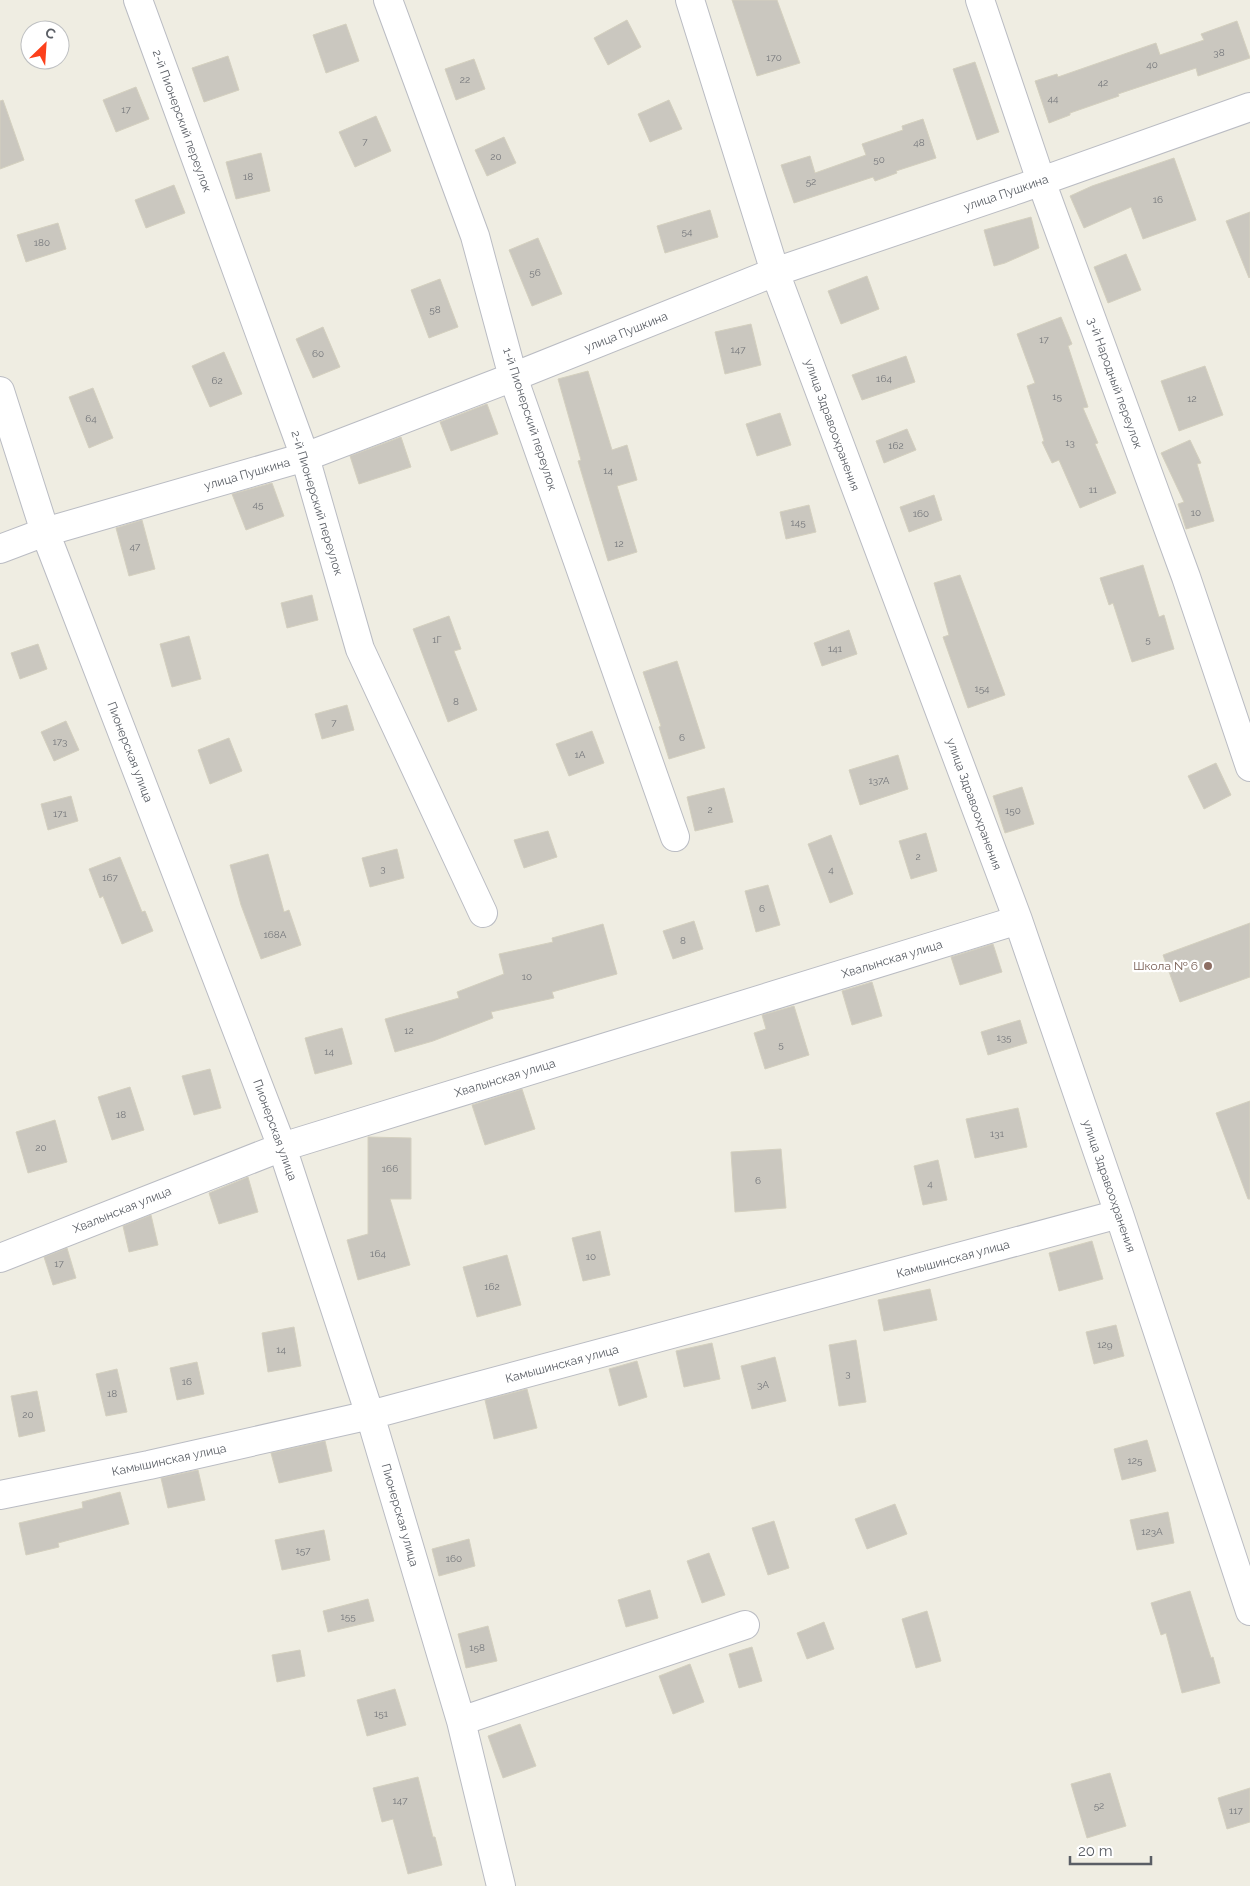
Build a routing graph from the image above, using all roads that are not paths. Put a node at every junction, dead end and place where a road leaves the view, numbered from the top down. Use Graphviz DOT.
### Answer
graph roads {
  1 [pos="138,0"];
  2 [pos="388,0"];
  3 [pos="690,0"];
  4 [pos="980,0"];
  5 [pos="1250,108"];
  6 [pos="1041,181"];
  7 [pos="775,272"];
  8 [pos="513,377"];
  9 [pos="0,391"];
  10 [pos="305,457"];
  11 [pos="45,532"];
  12 [pos="0,549"];
  13 [pos="1250,767"];
  14 [pos="675,837"];
  15 [pos="483,913"];
  16 [pos="1018,920"];
  17 [pos="282,1147"];
  18 [pos="1119,1214"];
  19 [pos="0,1258"];
  20 [pos="370,1415"];
  21 [pos="0,1495"];
  22 [pos="1250,1612"];
  23 [pos="745,1625"];
  24 [pos="460,1721"];
  25 [pos="501,1886"];
  1 -- 10 [label="street, 2-й Пионерский переулок"];
  2 -- 8 [label="street, 1-й Пионерский переулок"];
  3 -- 7 [label="street, улица Здравоохранения"];
  4 -- 6 [label="street, 3-й Народный переулок"];
  5 -- 6 [label="street, улица Пушкина"];
  6 -- 7 [label="street, улица Пушкина"];
  6 -- 13 [label="street, 3-й Народный переулок"];
  7 -- 8 [label="street, улица Пушкина"];
  7 -- 16 [label="street, улица Здравоохранения"];
  8 -- 10 [label="street, улица Пушкина"];
  8 -- 14 [label="street, 1-й Пионерский переулок"];
  9 -- 11 [label="street, Пионерская улица"];
  10 -- 11 [label="street, улица Пушкина"];
  10 -- 15 [label="street, 2-й Пионерский переулок"];
  11 -- 12 [label="street, улица Пушкина"];
  11 -- 17 [label="street, Пионерская улица"];
  16 -- 17 [label="street, Хвалынская улица"];
  16 -- 18 [label="street, улица Здравоохранения"];
  17 -- 19 [label="street, Хвалынская улица"];
  17 -- 20 [label="street, Пионерская улица"];
  18 -- 20 [label="street, Камышинская улица"];
  18 -- 22 [label="street, улица Здравоохранения"];
  20 -- 21 [label="street, Камышинская улица"];
  20 -- 24 [label="street, Пионерская улица"];
  23 -- 24 [label="street"];
  24 -- 25 [label="street, Пионерская улица"];
}
